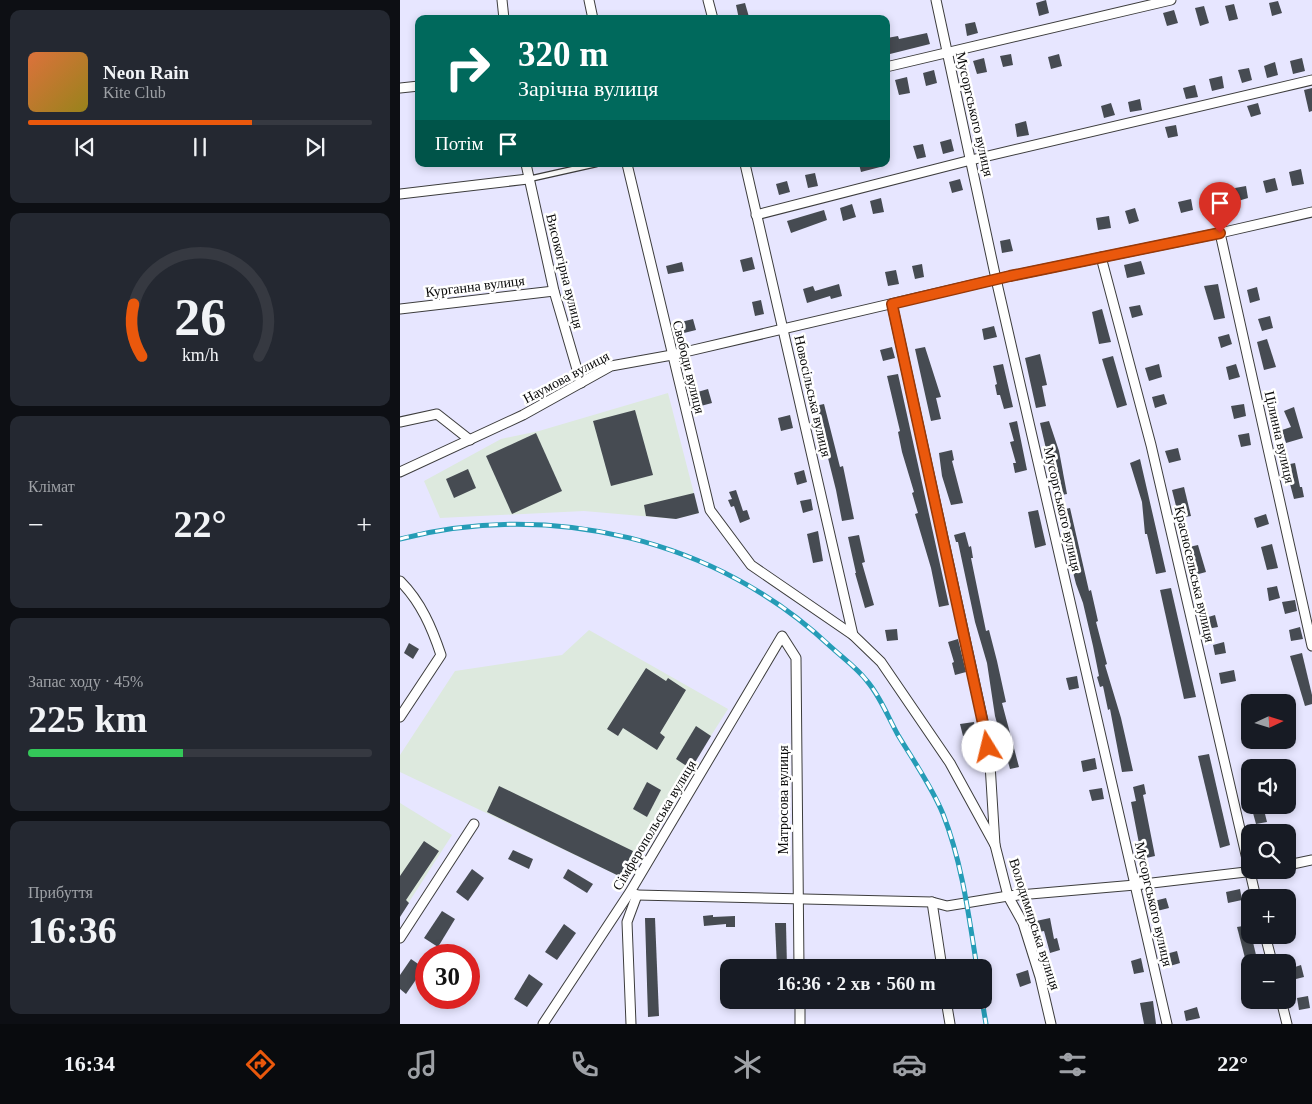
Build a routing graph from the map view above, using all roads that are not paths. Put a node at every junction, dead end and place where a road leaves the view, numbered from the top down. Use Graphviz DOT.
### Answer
graph roads {
  1 [pos="502,0"];
  2 [pos="589,0"];
  3 [pos="708,0"];
  4 [pos="936,0"];
  5 [pos="1172,0"];
  6 [pos="504,15"];
  7 [pos="592,15"];
  8 [pos="712,15"];
  9 [pos="947,53"];
  10 [pos="890,66"];
  11 [pos="1312,80"];
  12 [pos="415,86"];
  13 [pos="400,88"];
  14 [pos="972,160"];
  15 [pos="526,167"];
  16 [pos="582,167"];
  17 [pos="628,167"];
  18 [pos="746,167"];
  19 [pos="528,179"];
  20 [pos="400,194"];
  21 [pos="1312,212"];
  22 [pos="756,215"];
  23 [pos="1220,233"];
  24 [pos="1100,257"];
  25 [pos="996,279"];
  26 [pos="554,290"];
  27 [pos="892,304"];
  28 [pos="400,310"];
  29 [pos="784,329"];
  30 [pos="672,355"];
  31 [pos="581,383"];
  32 [pos="400,422"];
  33 [pos="470,440"];
  34 [pos="400,472"];
  35 [pos="400,581"];
  36 [pos="853,635"];
  37 [pos="782,636"];
  38 [pos="1312,646"];
  39 [pos="400,716"];
  40 [pos="474,824"];
  41 [pos="1241,834"];
  42 [pos="995,845"];
  43 [pos="1312,860"];
  44 [pos="1296,863"];
  45 [pos="1241,874"];
  46 [pos="1135,885"];
  47 [pos="633,894"];
  48 [pos="1008,896"];
  49 [pos="797,897"];
  50 [pos="932,902"];
  51 [pos="400,938"];
  52 [pos="799,959"];
  53 [pos="941,959"];
  54 [pos="800,1009"];
  55 [pos="948,1009"];
  56 [pos="1283,1009"];
  57 [pos="543,1024"];
  58 [pos="632,1024"];
  59 [pos="800,1024"];
  60 [pos="950,1024"];
  61 [pos="1051,1024"];
  62 [pos="1167,1024"];
  63 [pos="1287,1024"];
  1 -- 6 [label="street"];
  2 -- 7 [label="street"];
  3 -- 8 [label="street"];
  4 -- 9 [label="street, Мусоргського вулиця"];
  5 -- 9 [label="street"];
  9 -- 10 [label="street"];
  9 -- 14 [label="street, Мусоргського вулиця"];
  11 -- 14 [label="street"];
  12 -- 13 [label="street"];
  14 -- 22 [label="street"];
  14 -- 25 [label="street, Мусоргського вулиця"];
  15 -- 19 [label="street, Високогірна вулиця"];
  16 -- 19 [label="lane"];
  17 -- 30 [label="street, Свободи вулиця"];
  18 -- 22 [label="street, Новосільська вулиця"];
  19 -- 20 [label="street"];
  19 -- 26 [label="street, Високогірна вулиця"];
  21 -- 23 [label="street, Наумова вулиця"];
  22 -- 29 [label="street, Новосільська вулиця"];
  23 -- 24 [label="street, Наумова вулиця"];
  23 -- 38 [label="street, Цілинна вулиця"];
  24 -- 25 [label="street, Наумова вулиця"];
  24 -- 41 [label="street, Красносельська вулиця"];
  25 -- 27 [label="street, Наумова вулиця"];
  25 -- 46 [label="street, Мусоргського вулиця"];
  26 -- 28 [label="street, Курганна вулиця"];
  26 -- 31 [label="street, Високогірна вулиця"];
  27 -- 29 [label="street, Наумова вулиця"];
  27 -- 42 [label="street, Володимирська вулиця"];
  29 -- 30 [label="street, Наумова вулиця"];
  29 -- 36 [label="street, Новосільська вулиця"];
  30 -- 31 [label="street, Наумова вулиця"];
  30 -- 36 [label="street, Свободи вулиця"];
  31 -- 33 [label="street, Наумова вулиця"];
  32 -- 33 [label="street"];
  33 -- 34 [label="street, Наумова вулиця"];
  35 -- 39 [label="street"];
  36 -- 42 [label="street, Свободи вулиця"];
  37 -- 47 [label="street, Сімферопольська вулиця"];
  37 -- 49 [label="street, Матросова вулиця"];
  40 -- 51 [label="street"];
  42 -- 48 [label="street, Володимирська вулиця"];
  43 -- 44 [label="street"];
  45 -- 46 [label="street"];
  46 -- 48 [label="street"];
  46 -- 62 [label="street, Мусоргського вулиця"];
  47 -- 49 [label="street"];
  47 -- 57 [label="street, Сімферопольська вулиця"];
  47 -- 58 [label="street"];
  48 -- 50 [label="street"];
  48 -- 61 [label="street, Володимирська вулиця"];
  49 -- 50 [label="street"];
  49 -- 52 [label="street, Матросова вулиця"];
  50 -- 53 [label="street"];
  54 -- 59 [label="street"];
  55 -- 60 [label="street"];
  56 -- 63 [label="street"];
}
